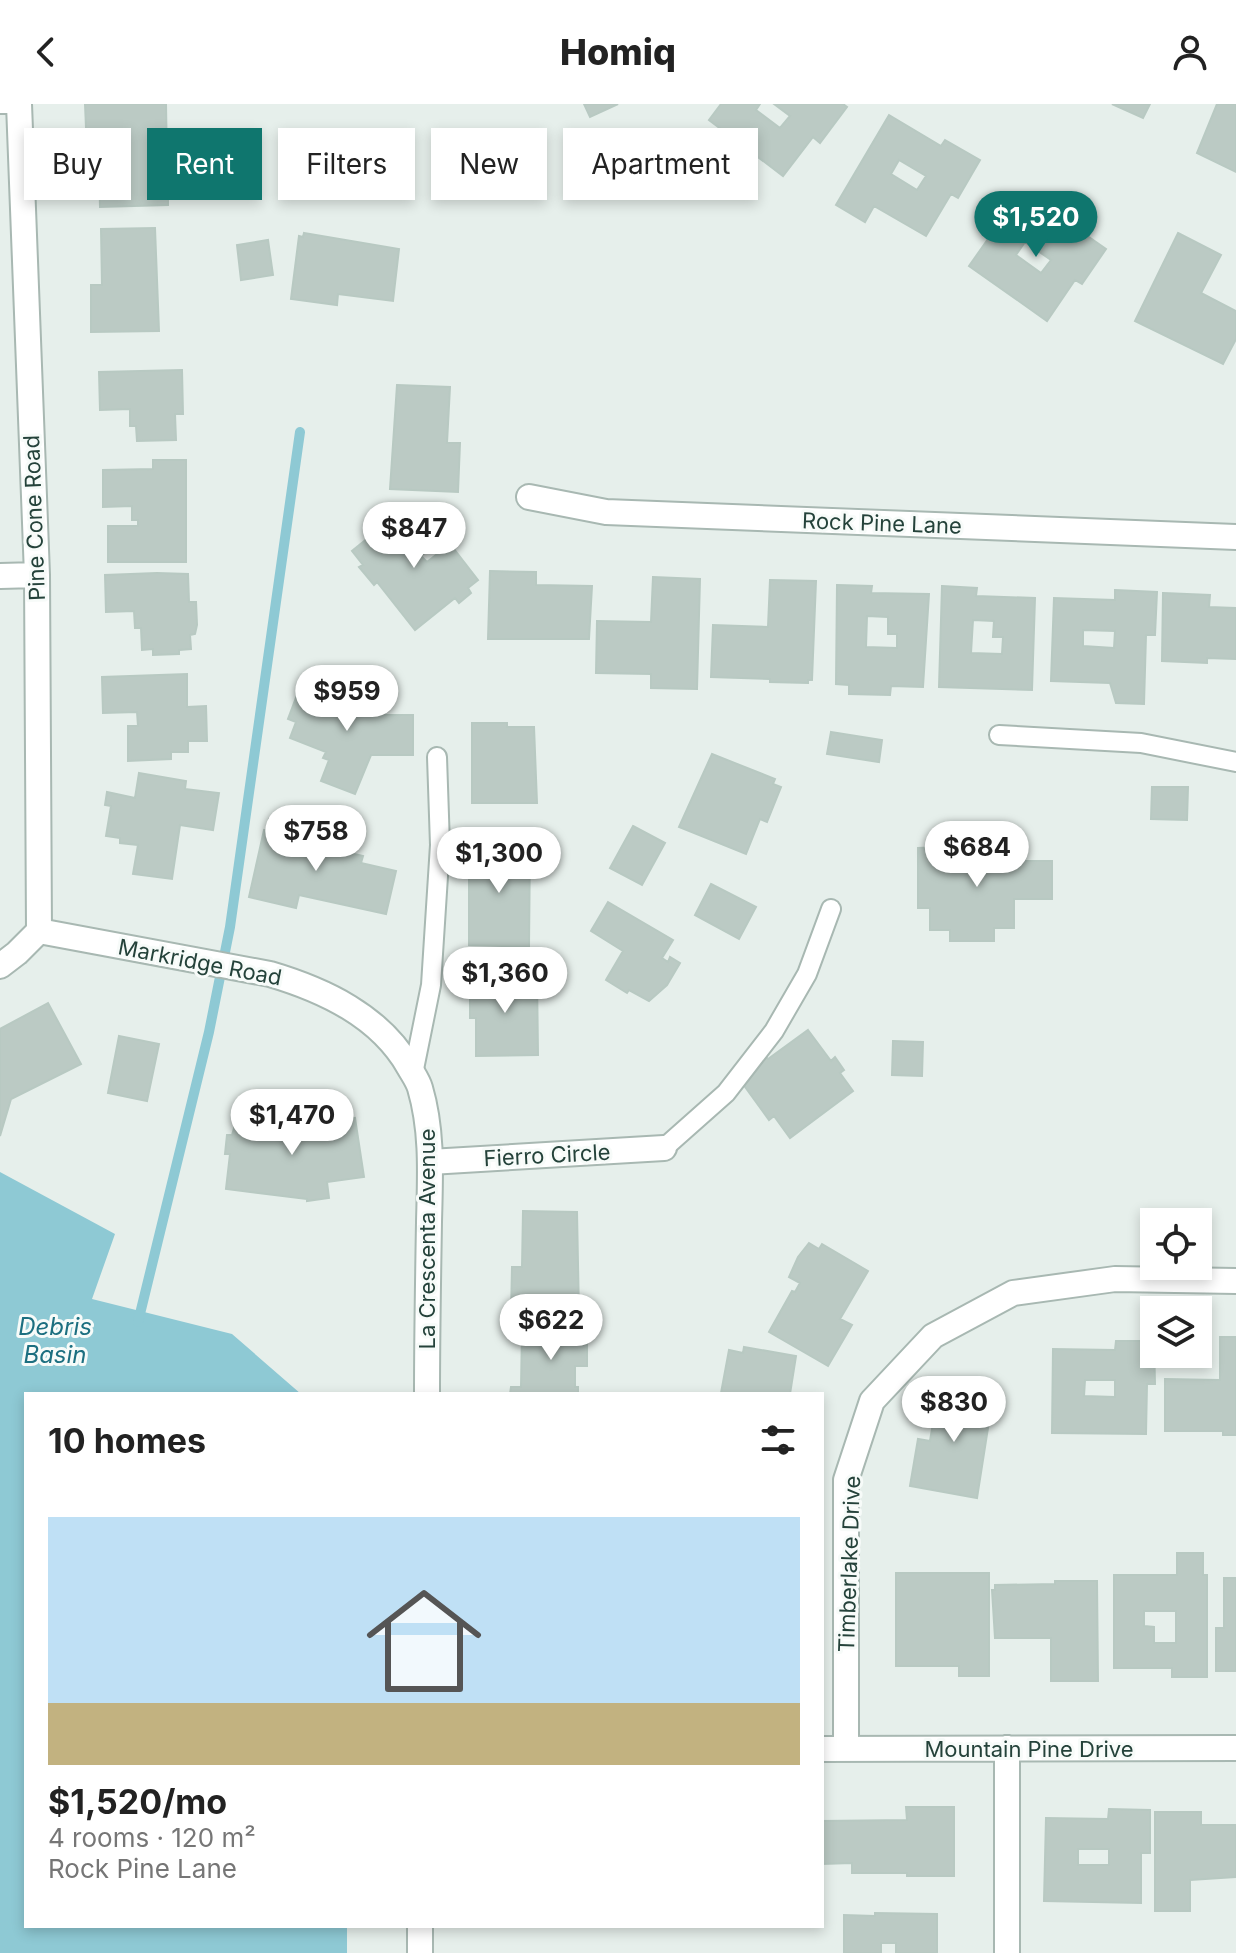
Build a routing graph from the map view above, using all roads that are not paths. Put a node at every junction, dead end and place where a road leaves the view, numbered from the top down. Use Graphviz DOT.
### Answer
graph roads {
  1 [pos="0,104"];
  2 [pos="9,104"];
  3 [pos="19,104"];
  4 [pos="529,497"];
  5 [pos="1236,537"];
  6 [pos="37,575"];
  7 [pos="0,576"];
  8 [pos="999,735"];
  9 [pos="437,757"];
  10 [pos="1236,762"];
  11 [pos="831,909"];
  12 [pos="39,931"];
  13 [pos="0,966"];
  14 [pos="416,1079"];
  15 [pos="664,1148"];
  16 [pos="430,1162"];
  17 [pos="1236,1281"];
  18 [pos="427,1392"];
  19 [pos="1007,1748"];
  20 [pos="1236,1748"];
  21 [pos="834,1749"];
  22 [pos="420,1928"];
  23 [pos="420,1953"];
  24 [pos="1007,1953"];
  1 -- 2 [label="lane"];
  3 -- 6 [label="street, Pine Cone Road"];
  4 -- 5 [label="street, Rock Pine Lane"];
  6 -- 7 [label="street"];
  6 -- 12 [label="street, Pine Cone Road"];
  8 -- 10 [label="lane"];
  9 -- 14 [label="lane"];
  11 -- 15 [label="lane"];
  12 -- 13 [label="street"];
  12 -- 14 [label="street, Markridge Road"];
  14 -- 16 [label="street, La Crescenta Avenue"];
  15 -- 16 [label="street, Fierro Circle"];
  16 -- 18 [label="street, La Crescenta Avenue"];
  17 -- 21 [label="street, Timberlake Drive"];
  19 -- 20 [label="street, Mountain Pine Drive"];
  19 -- 21 [label="street, Mountain Pine Drive"];
  19 -- 24 [label="street"];
  22 -- 23 [label="street"];
}
